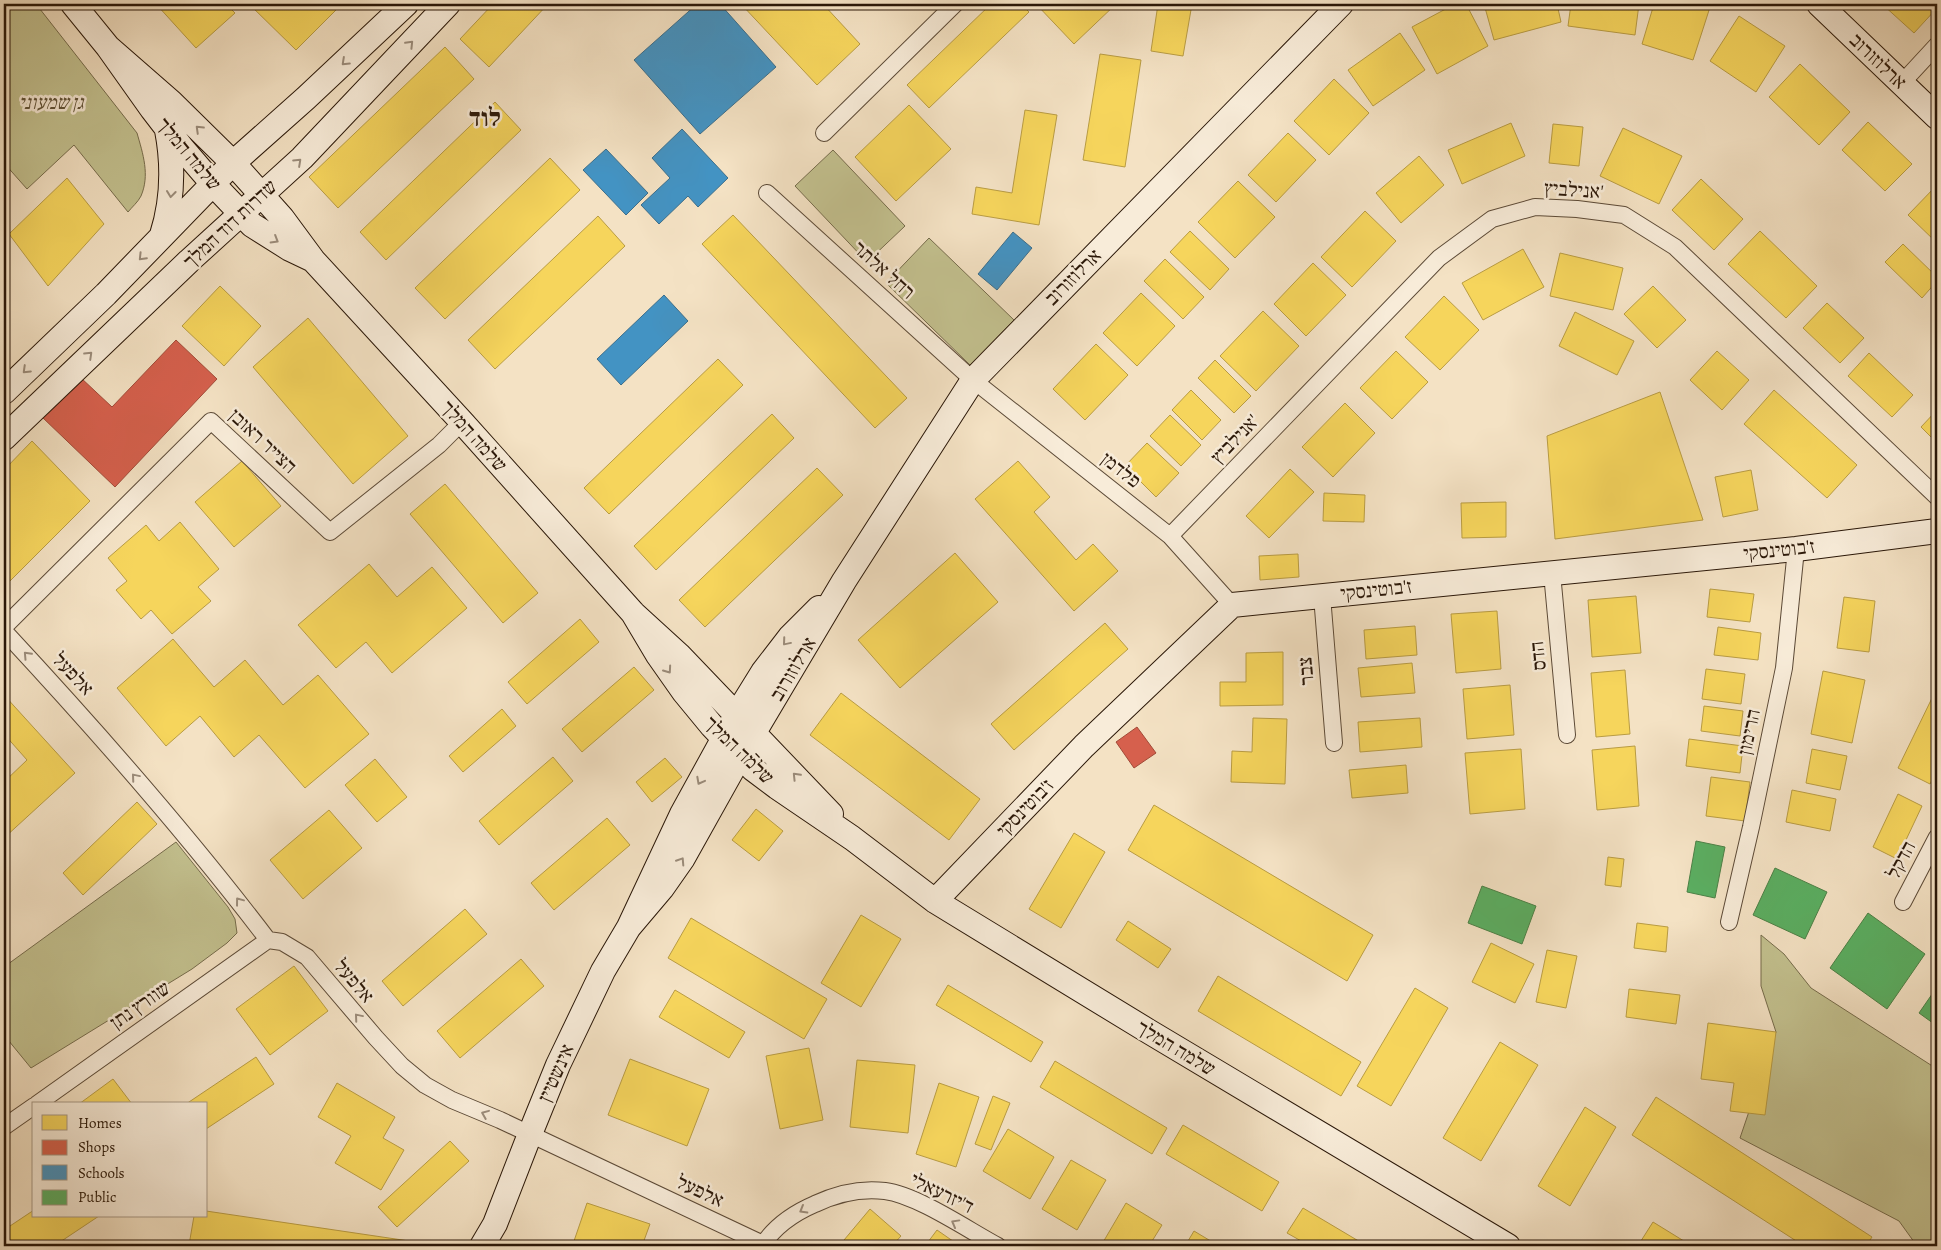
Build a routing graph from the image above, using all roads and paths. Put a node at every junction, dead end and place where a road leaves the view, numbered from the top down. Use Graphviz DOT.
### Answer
graph roads {
  1 [pos="73,4"];
  2 [pos="406,4"];
  3 [pos="448,4"];
  4 [pos="955,4"];
  5 [pos="1341,4"];
  6 [pos="1819,4"];
  7 [pos="1937,45"];
  8 [pos="108,46"];
  9 [pos="1901,84"];
  10 [pos="1937,117"];
  11 [pos="167,129"];
  12 [pos="824,133"];
  13 [pos="233,164"];
  14 [pos="213,184"];
  15 [pos="767,193"];
  16 [pos="262,194"];
  17 [pos="241,214"];
  18 [pos="161,237"];
  19 [pos="313,260"];
  20 [pos="973,380"];
  21 [pos="4,392"];
  22 [pos="462,422"];
  23 [pos="4,438"];
  24 [pos="1937,497"];
  25 [pos="1937,531"];
  26 [pos="1170,536"];
  27 [pos="1796,549"];
  28 [pos="1552,573"];
  29 [pos="844,581"];
  30 [pos="1322,596"];
  31 [pos="1232,605"];
  32 [pos="633,613"];
  33 [pos="4,627"];
  34 [pos="4,630"];
  35 [pos="736,714"];
  36 [pos="754,732"];
  37 [pos="1567,735"];
  38 [pos="723,738"];
  39 [pos="1334,743"];
  40 [pos="740,756"];
  41 [pos="1937,837"];
  42 [pos="852,838"];
  43 [pos="935,901"];
  44 [pos="1903,902"];
  45 [pos="1729,922"];
  46 [pos="629,927"];
  47 [pos="268,940"];
  48 [pos="40,1102"];
  49 [pos="32,1107"];
  50 [pos="4,1127"];
  51 [pos="530,1134"];
  52 [pos="494,1235"];
  53 [pos="762,1245"];
  54 [pos="482,1246"];
  55 [pos="998,1246"];
  56 [pos="1508,1246"];
  1 -- 8 [label="street, שלמה המלך"];
  2 -- 13 [label="street, שדרות דוד המלך, one-way"];
  16 -- 3 [label="street, שדרות דוד המלך, one-way"];
  4 -- 12 [label="street"];
  5 -- 20 [label="street, ארלוזורוב"];
  6 -- 9 [label="street, ארלוזורוב"];
  7 -- 9 [label="street"];
  8 -- 11 [label="street, שלמה המלך"];
  13 -- 8 [label="street, שלמה המלך, one-way"];
  9 -- 10 [label="street, ארלוזורוב"];
  11 -- 14 [label="street, שלמה המלך"];
  11 -- 18 [label="street, one-way"];
  13 -- 14 [label="street, שדרות דוד המלך"];
  13 -- 16 [label="street, שלמה המלך"];
  14 -- 17 [label="street, שלמה המלך"];
  14 -- 18 [label="street, שדרות דוד המלך"];
  15 -- 20 [label="street, רחל אלתר"];
  16 -- 17 [label="street, שדרות דוד המלך"];
  16 -- 19 [label="street, שלמה המלך"];
  17 -- 19 [label="street, שלמה המלך, one-way"];
  23 -- 17 [label="street, שדרות דוד המלך, one-way"];
  18 -- 21 [label="street, שדרות דוד המלך, one-way"];
  19 -- 22 [label="street, שלמה המלך"];
  20 -- 26 [label="street, פלדמן"];
  20 -- 29 [label="street, ארלוזורוב"];
  22 -- 32 [label="street, שלמה המלך"];
  22 -- 33 [label="street, הצייר ראובן"];
  24 -- 26 [label="street, אנילביץ'"];
  25 -- 27 [label="street, ז'בוטינסקי"];
  26 -- 31 [label="street, פלדמן"];
  27 -- 28 [label="street, ז'בוטינסקי"];
  27 -- 45 [label="street, הרימון"];
  28 -- 30 [label="street, ז'בוטינסקי"];
  28 -- 37 [label="street, הדס"];
  29 -- 35 [label="street, ארלוזורוב, one-way"];
  29 -- 36 [label="street, ארלוזורוב"];
  30 -- 31 [label="street, ז'בוטינסקי"];
  30 -- 39 [label="street, צבר"];
  31 -- 43 [label="street, ז'בוטינסקי"];
  32 -- 35 [label="street, שלמה המלך"];
  32 -- 38 [label="street, שלמה המלך, one-way"];
  47 -- 34 [label="street, אלפעל, one-way"];
  35 -- 36 [label="street, שלמה המלך"];
  35 -- 38 [label="street, אינשטיין"];
  36 -- 40 [label="street, ארלוזורוב"];
  42 -- 36 [label="street, שלמה המלך, one-way"];
  38 -- 40 [label="street, שלמה המלך"];
  38 -- 46 [label="street, אינשטיין, one-way"];
  40 -- 42 [label="street, שלמה המלך"];
  46 -- 40 [label="street, אינשטיין, one-way"];
  41 -- 44 [label="street, הדקל"];
  42 -- 43 [label="street, שלמה המלך"];
  43 -- 56 [label="street, שלמה המלך"];
  46 -- 51 [label="street, אינשטיין"];
  47 -- 48 [label="street, שוורץ נתן"];
  51 -- 47 [label="street, אלפעל, one-way"];
  49 -- 50 [label="street"];
  51 -- 52 [label="street, אינשטיין"];
  51 -- 53 [label="street, אלפעל"];
  52 -- 54 [label="street, אינשטיין"];
  55 -- 53 [label="street, ד'יזרעאלי, one-way"];
}
